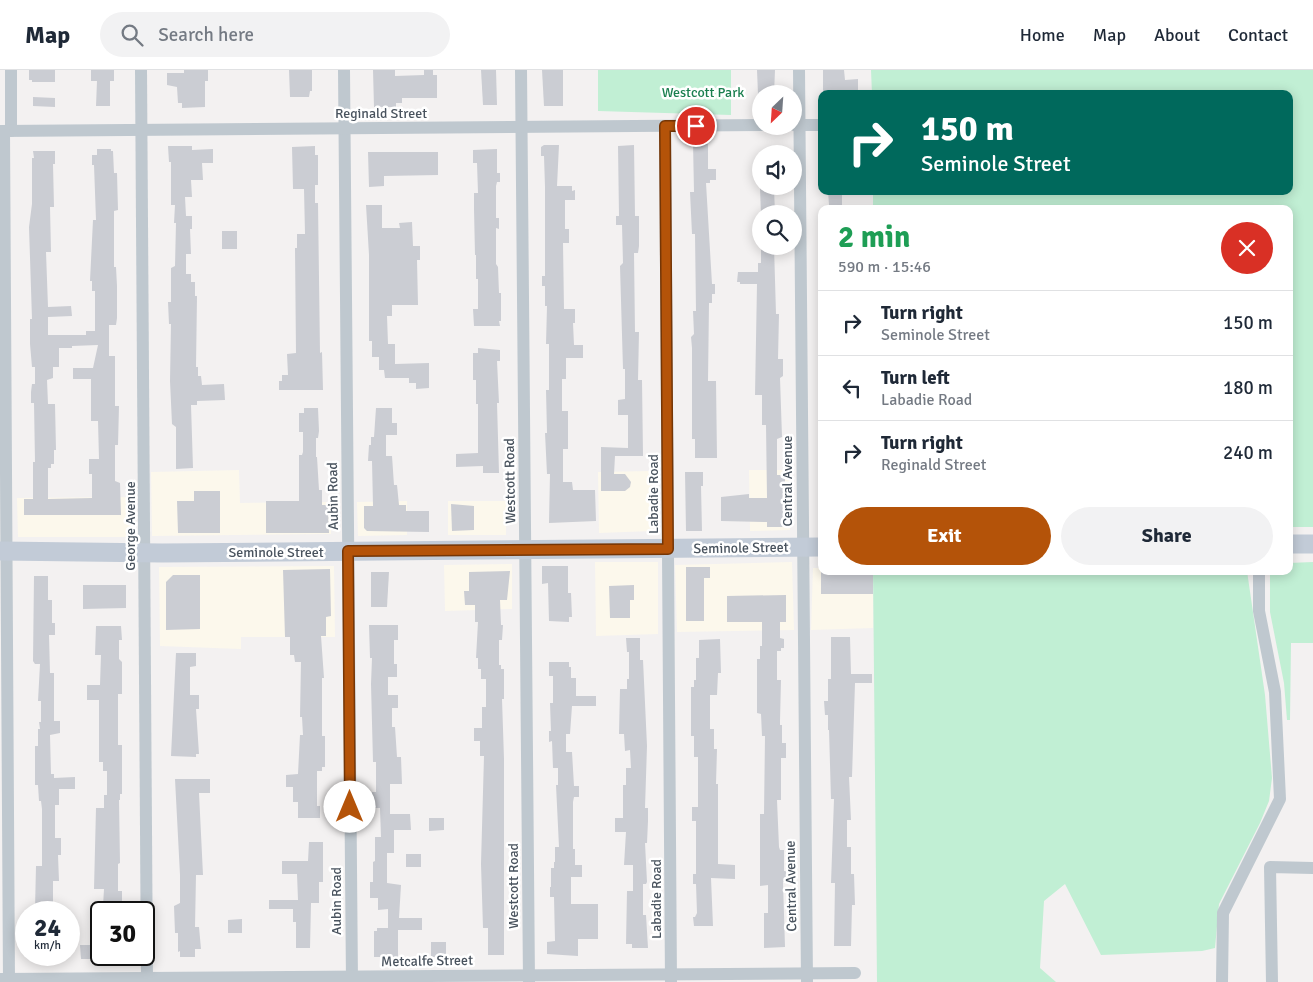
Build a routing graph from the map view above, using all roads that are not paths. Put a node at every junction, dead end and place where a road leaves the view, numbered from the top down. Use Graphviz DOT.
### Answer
graph roads {
  1 [pos="11,70"];
  2 [pos="141,70"];
  3 [pos="344,70"];
  4 [pos="521,70"];
  5 [pos="799,70"];
  6 [pos="798,85"];
  7 [pos="802,125"];
  8 [pos="818,125"];
  9 [pos="665,126"];
  10 [pos="752,126"];
  11 [pos="522,127"];
  12 [pos="344,128"];
  13 [pos="142,130"];
  14 [pos="5,131"];
  15 [pos="797,135"];
  16 [pos="1293,544"];
  17 [pos="1313,544"];
  18 [pos="812,547"];
  19 [pos="668,549"];
  20 [pos="526,550"];
  21 [pos="3,551"];
  22 [pos="348,551"];
  23 [pos="145,553"];
  24 [pos="1259,575"];
  25 [pos="1313,868"];
  26 [pos="855,973"];
  27 [pos="671,978"];
  28 [pos="807,978"];
  29 [pos="529,979"];
  30 [pos="6,980"];
  31 [pos="147,980"];
  32 [pos="352,980"];
  33 [pos="1222,982"];
  34 [pos="1272,982"];
  1 -- 14 [label="street"];
  2 -- 13 [label="street, George Avenue"];
  3 -- 12 [label="street, Aubin Road"];
  4 -- 11 [label="street, Westcott Road"];
  5 -- 6 [label="street, Central Avenue"];
  7 -- 8 [label="street"];
  9 -- 10 [label="street, Reginald Street"];
  9 -- 11 [label="street, Reginald Street"];
  9 -- 19 [label="street, Labadie Road"];
  11 -- 12 [label="street, Reginald Street"];
  11 -- 20 [label="street, Westcott Road"];
  12 -- 13 [label="street, Reginald Street"];
  12 -- 22 [label="street, Aubin Road"];
  13 -- 14 [label="street, Reginald Street"];
  13 -- 23 [label="street, George Avenue"];
  14 -- 21 [label="street"];
  15 -- 18 [label="street, Central Avenue"];
  16 -- 17 [label="street"];
  18 -- 19 [label="street, Seminole Street"];
  18 -- 28 [label="street, Central Avenue"];
  19 -- 20 [label="street, Seminole Street"];
  19 -- 27 [label="street, Labadie Road"];
  20 -- 22 [label="street, Seminole Street"];
  20 -- 29 [label="street, Westcott Road"];
  21 -- 23 [label="street, Seminole Street"];
  21 -- 30 [label="street"];
  22 -- 23 [label="street, Seminole Street"];
  22 -- 32 [label="street, Aubin Road"];
  23 -- 31 [label="street, George Avenue"];
  24 -- 33 [label="street"];
  25 -- 34 [label="street"];
  26 -- 28 [label="street, Metcalfe Street"];
  27 -- 28 [label="street, Metcalfe Street"];
  27 -- 29 [label="street, Metcalfe Street"];
  29 -- 32 [label="street, Metcalfe Street"];
  30 -- 31 [label="street, Metcalfe Street"];
  31 -- 32 [label="street, Metcalfe Street"];
}
